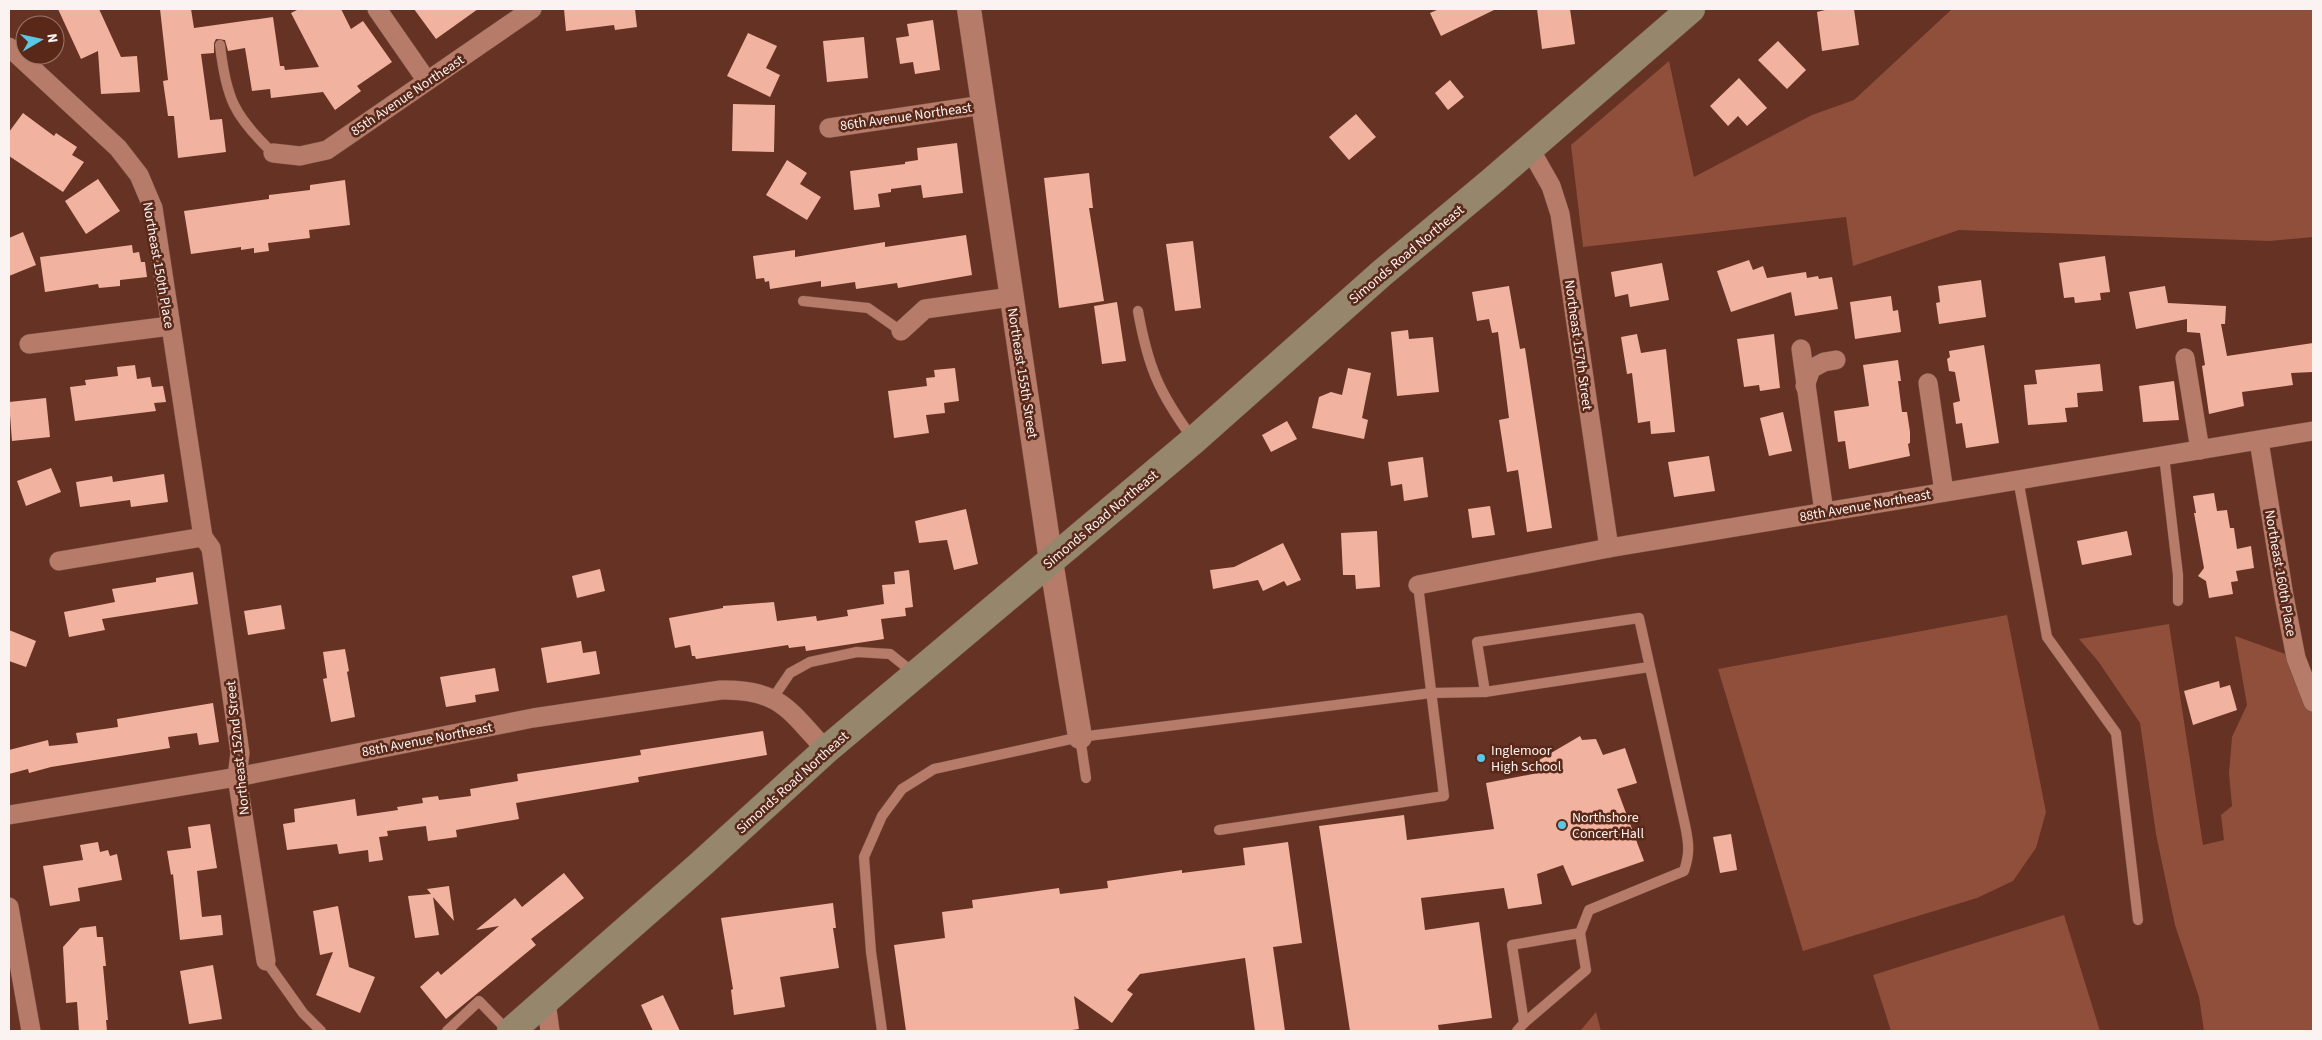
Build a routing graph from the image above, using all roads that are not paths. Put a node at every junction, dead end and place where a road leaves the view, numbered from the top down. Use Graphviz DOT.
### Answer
graph roads {
  1 [pos="378,9"];
  2 [pos="532,9"];
  3 [pos="969,9"];
  4 [pos="1691,9"];
  5 [pos="220,45"];
  6 [pos="9,48"];
  7 [pos="427,81"];
  8 [pos="983,105"];
  9 [pos="829,128"];
  10 [pos="1530,149"];
  11 [pos="273,153"];
  12 [pos="1011,297"];
  13 [pos="802,301"];
  14 [pos="1138,311"];
  15 [pos="170,326"];
  16 [pos="901,331"];
  17 [pos="29,344"];
  18 [pos="1801,349"];
  19 [pos="2186,358"];
  20 [pos="1836,360"];
  21 [pos="1928,383"];
  22 [pos="1805,386"];
  23 [pos="2313,431"];
  24 [pos="1194,440"];
  25 [pos="2259,441"];
  26 [pos="2200,450"];
  27 [pos="2164,456"];
  28 [pos="2018,479"];
  29 [pos="1944,492"];
  30 [pos="1824,512"];
  31 [pos="203,537"];
  32 [pos="1609,548"];
  33 [pos="59,561"];
  34 [pos="1051,561"];
  35 [pos="1418,585"];
  36 [pos="2178,601"];
  37 [pos="1650,667"];
  38 [pos="916,674"];
  39 [pos="1431,692"];
  40 [pos="1485,692"];
  41 [pos="773,698"];
  42 [pos="2313,702"];
  43 [pos="1080,737"];
  44 [pos="826,750"];
  45 [pos="237,777"];
  46 [pos="1086,778"];
  47 [pos="9,815"];
  48 [pos="1220,830"];
  49 [pos="9,907"];
  50 [pos="2138,920"];
  51 [pos="1580,933"];
  52 [pos="266,961"];
  53 [pos="546,1002"];
  54 [pos="1524,1023"];
  55 [pos="29,1031"];
  56 [pos="321,1031"];
  57 [pos="446,1031"];
  58 [pos="510,1031"];
  59 [pos="550,1031"];
  60 [pos="882,1031"];
  61 [pos="1516,1031"];
  1 -- 7 [label="street"];
  2 -- 7 [label="street, 85th Avenue Northeast"];
  3 -- 8 [label="street, Northeast 155th Street"];
  4 -- 10 [label="main road, Simonds Road Northeast"];
  5 -- 11 [label="lane"];
  6 -- 15 [label="street, Northeast 150th Place"];
  7 -- 11 [label="street, 85th Avenue Northeast"];
  8 -- 9 [label="street, 86th Avenue Northeast"];
  8 -- 12 [label="street, Northeast 155th Street"];
  10 -- 24 [label="main road, Simonds Road Northeast"];
  10 -- 32 [label="street, Northeast 157th Street"];
  12 -- 16 [label="street"];
  12 -- 34 [label="street, Northeast 155th Street"];
  13 -- 16 [label="lane"];
  14 -- 24 [label="lane"];
  15 -- 17 [label="street"];
  15 -- 31 [label="street, Northeast 150th Place"];
  18 -- 22 [label="street"];
  19 -- 26 [label="street"];
  20 -- 22 [label="street"];
  21 -- 29 [label="street"];
  22 -- 30 [label="street"];
  23 -- 25 [label="street, 88th Avenue Northeast"];
  24 -- 34 [label="main road, Simonds Road Northeast"];
  25 -- 26 [label="street, 88th Avenue Northeast"];
  25 -- 42 [label="street, Northeast 160th Place"];
  26 -- 27 [label="street, 88th Avenue Northeast"];
  27 -- 28 [label="street, 88th Avenue Northeast"];
  27 -- 36 [label="lane"];
  28 -- 29 [label="street, 88th Avenue Northeast"];
  28 -- 50 [label="lane"];
  29 -- 30 [label="street, 88th Avenue Northeast"];
  30 -- 32 [label="street, 88th Avenue Northeast"];
  31 -- 33 [label="street"];
  31 -- 45 [label="street, Northeast 152nd Street"];
  32 -- 35 [label="street, 88th Avenue Northeast"];
  34 -- 38 [label="main road, Simonds Road Northeast"];
  34 -- 43 [label="street, Northeast 155th Street"];
  35 -- 39 [label="lane"];
  37 -- 40 [label="lane"];
  37 -- 40 [label="lane"];
  37 -- 51 [label="lane"];
  38 -- 41 [label="lane"];
  38 -- 44 [label="main road, Simonds Road Northeast"];
  39 -- 40 [label="lane"];
  39 -- 43 [label="lane"];
  39 -- 48 [label="lane"];
  41 -- 44 [label="street, 88th Avenue Northeast"];
  41 -- 45 [label="street, 88th Avenue Northeast"];
  43 -- 46 [label="lane"];
  43 -- 60 [label="lane"];
  44 -- 53 [label="main road, Simonds Road Northeast"];
  45 -- 47 [label="street, 88th Avenue Northeast"];
  45 -- 52 [label="street, Northeast 152nd Street"];
  49 -- 55 [label="street"];
  51 -- 54 [label="lane"];
  51 -- 54 [label="lane"];
  52 -- 56 [label="lane"];
  53 -- 58 [label="main road, Simonds Road Northeast"];
  53 -- 59 [label="street"];
  54 -- 61 [label="lane"];
  57 -- 58 [label="lane"];
}
